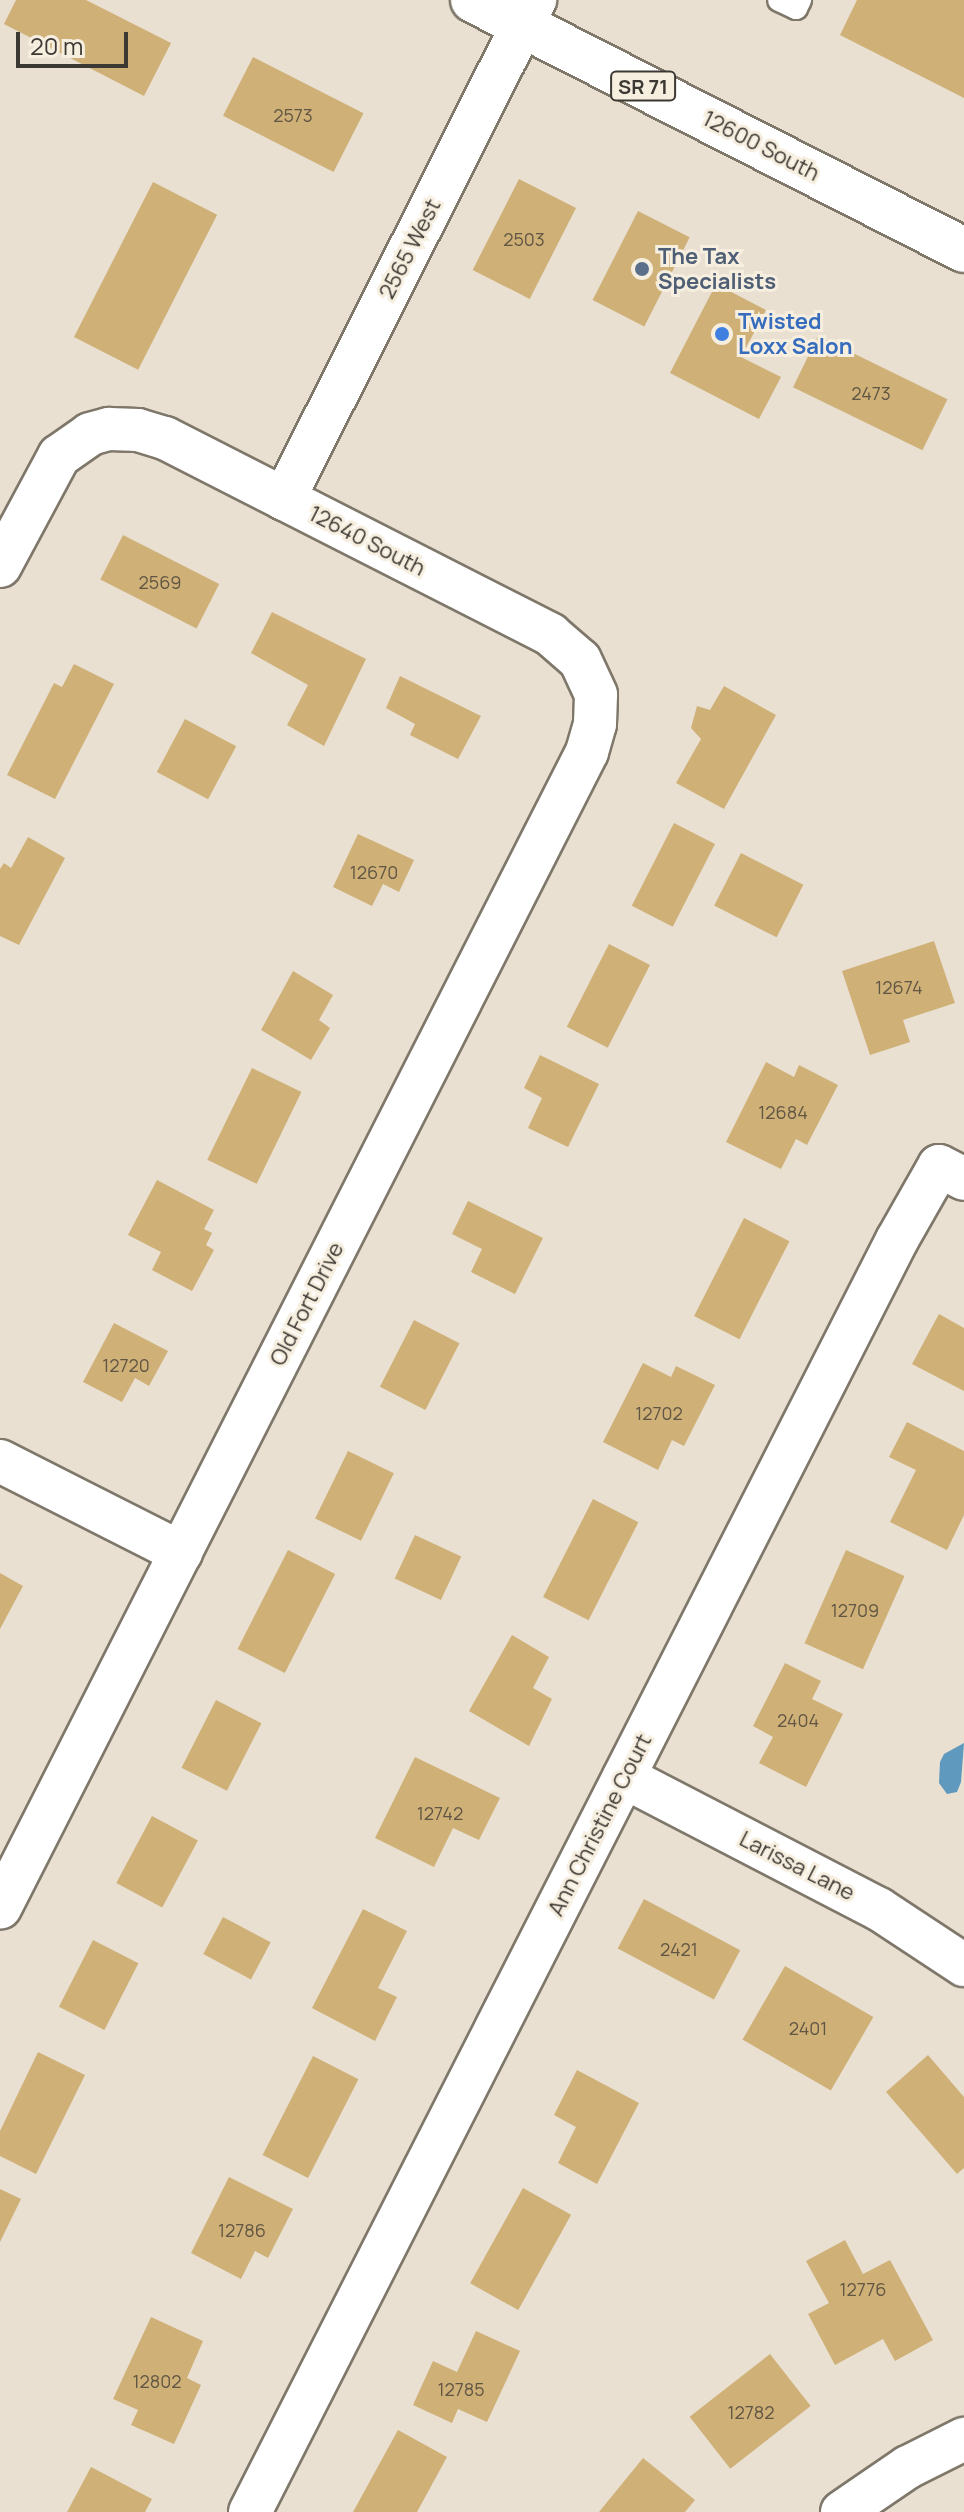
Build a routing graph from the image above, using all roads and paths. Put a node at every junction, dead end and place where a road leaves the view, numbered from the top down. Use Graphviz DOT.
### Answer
graph roads {
  1 [pos="473,0"];
  2 [pos="779,0"];
  3 [pos="800,0"];
  4 [pos="529,12"];
  5 [pos="964,250"];
  6 [pos="284,499"];
  7 [pos="0,566"];
  8 [pos="596,695"];
  9 [pos="964,1179"];
  10 [pos="0,1461"];
  11 [pos="181,1553"];
  12 [pos="624,1777"];
  13 [pos="0,1908"];
  14 [pos="964,1965"];
  15 [pos="964,2439"];
  16 [pos="250,2512"];
  17 [pos="842,2512"];
  1 -- 4 [label="main road, 12600 South / SR 71"];
  2 -- 3 [label="lane"];
  4 -- 5 [label="main road, 12600 South / SR 71"];
  4 -- 6 [label="street, 2565 West"];
  6 -- 7 [label="street, 12640 South"];
  6 -- 8 [label="street, 12640 South"];
  8 -- 11 [label="street, Old Fort Drive"];
  9 -- 12 [label="street, Ann Christine Court"];
  10 -- 11 [label="street"];
  11 -- 13 [label="street, Old Fort Drive"];
  12 -- 14 [label="street, Larissa Lane"];
  12 -- 16 [label="street, Ann Christine Court"];
  15 -- 17 [label="street"];
}
